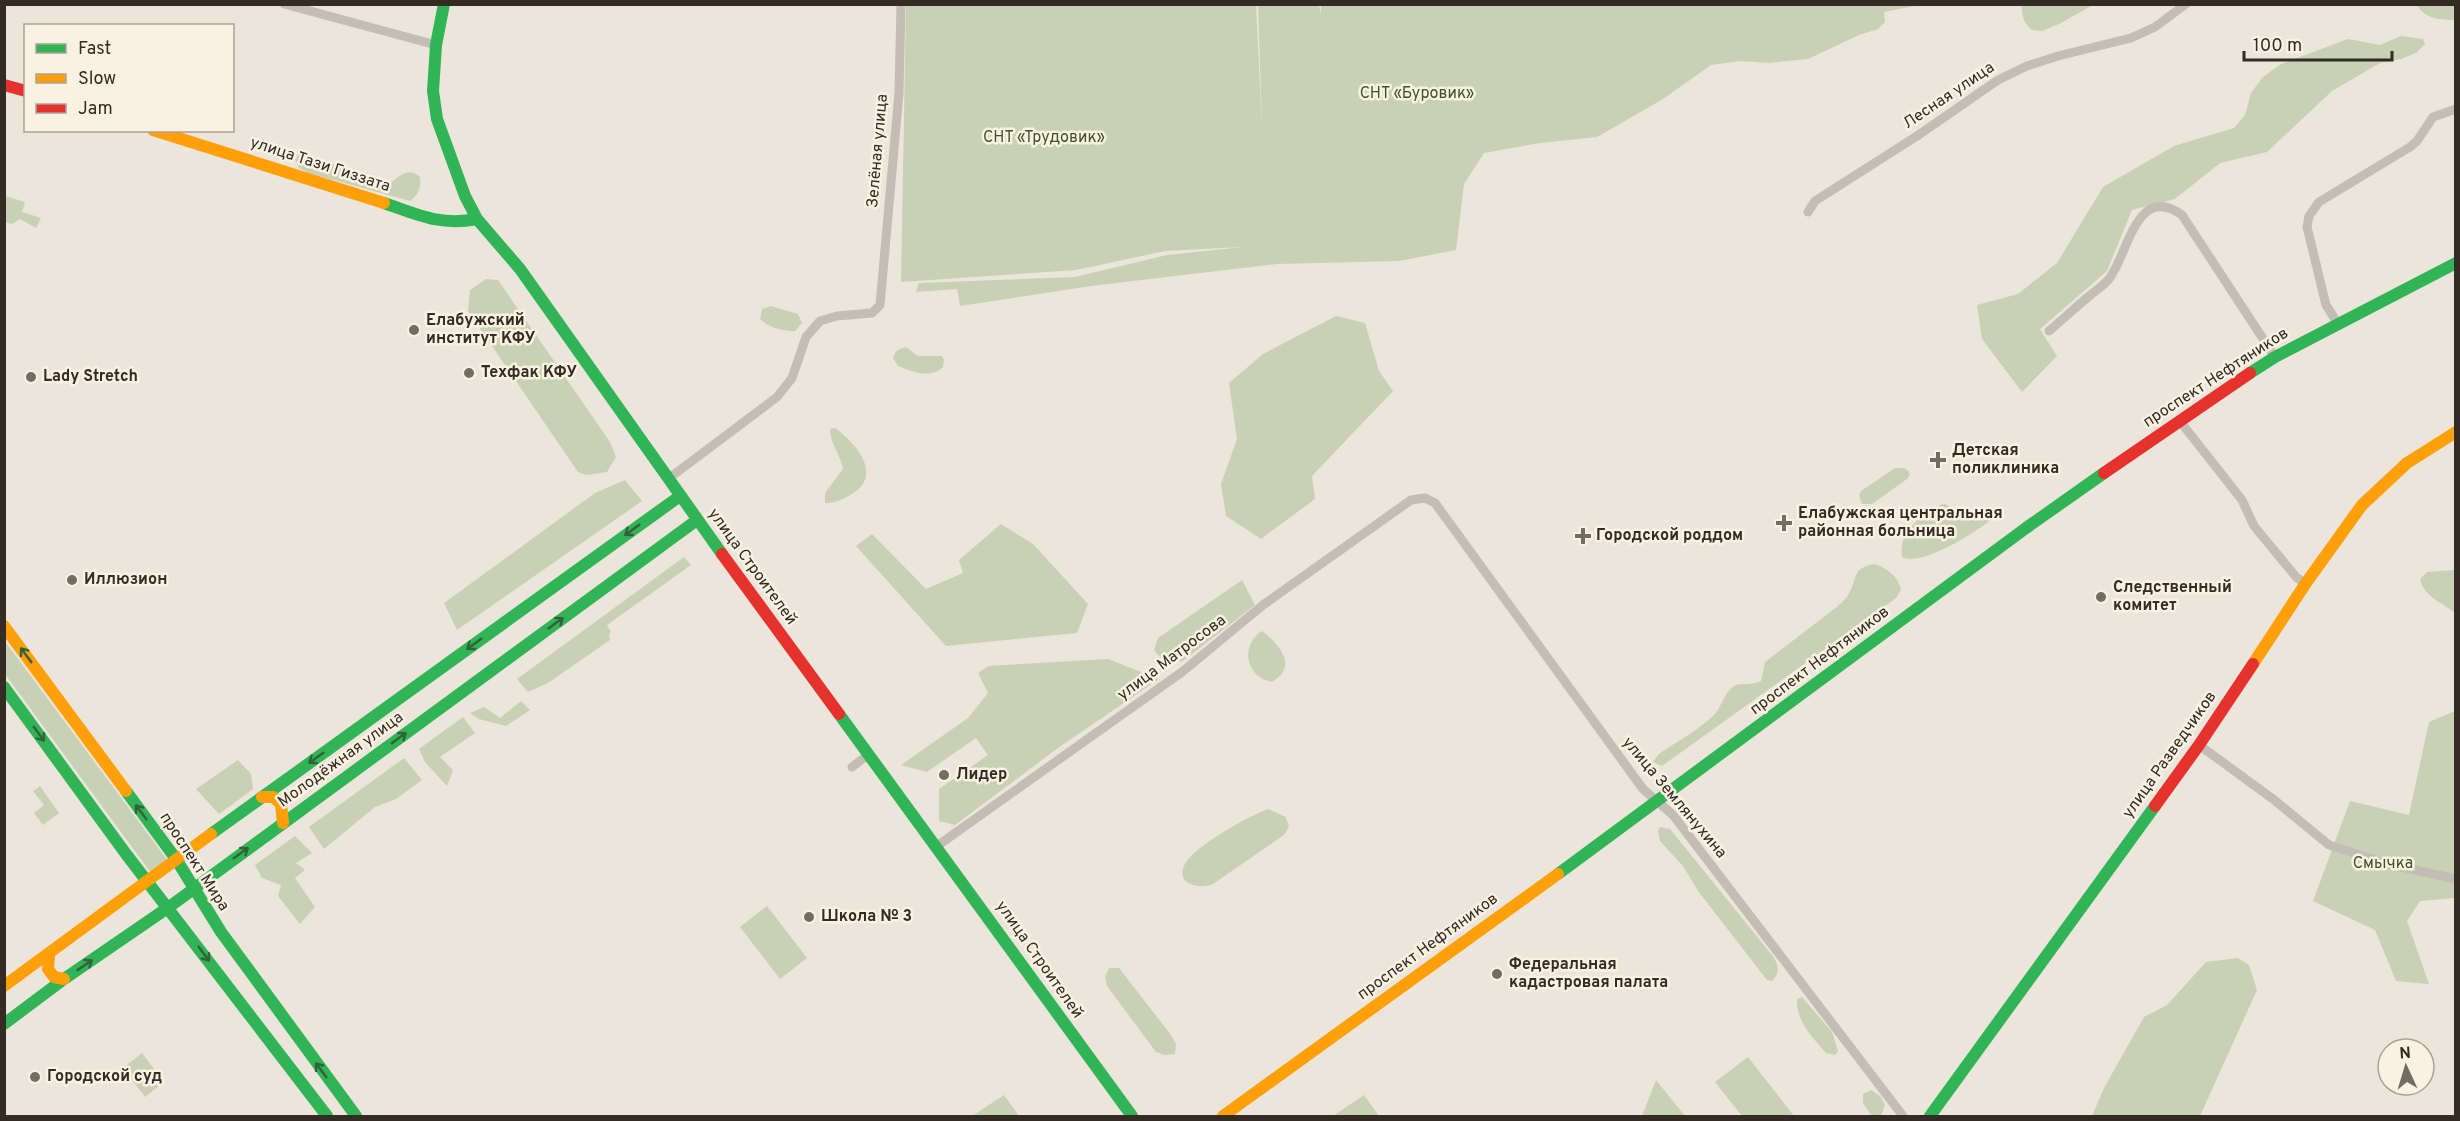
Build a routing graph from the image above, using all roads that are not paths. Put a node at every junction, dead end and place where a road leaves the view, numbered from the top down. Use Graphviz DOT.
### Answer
graph roads {
  1 [pos="284,4"];
  2 [pos="444,4"];
  3 [pos="901,4"];
  4 [pos="2186,4"];
  5 [pos="436,45"];
  6 [pos="4,85"];
  7 [pos="24,90"];
  8 [pos="2456,109"];
  9 [pos="160,132"];
  10 [pos="1808,212"];
  11 [pos="477,219"];
  12 [pos="2456,263"];
  13 [pos="2338,324"];
  14 [pos="2049,331"];
  15 [pos="2275,357"];
  16 [pos="2179,420"];
  17 [pos="2456,432"];
  18 [pos="668,479"];
  19 [pos="680,496"];
  20 [pos="1425,498"];
  21 [pos="697,520"];
  22 [pos="2306,583"];
  23 [pos="4,626"];
  24 [pos="4,687"];
  25 [pos="2199,745"];
  26 [pos="869,754"];
  27 [pos="852,767"];
  28 [pos="262,797"];
  29 [pos="1658,801"];
  30 [pos="283,823"];
  31 [pos="937,846"];
  32 [pos="176,859"];
  33 [pos="2456,879"];
  34 [pos="147,882"];
  35 [pos="194,888"];
  36 [pos="169,907"];
  37 [pos="49,955"];
  38 [pos="64,979"];
  39 [pos="4,986"];
  40 [pos="4,1024"];
  41 [pos="300,1043"];
  42 [pos="282,1057"];
  43 [pos="327,1116"];
  44 [pos="356,1116"];
  45 [pos="1132,1116"];
  46 [pos="1223,1116"];
  47 [pos="1903,1116"];
  48 [pos="1930,1116"];
  1 -- 5 [label="street"];
  2 -- 5 [label="street, улица Строителей"];
  3 -- 18 [label="street, Зелёная улица"];
  4 -- 10 [label="street, Лесная улица"];
  5 -- 11 [label="street, улица Строителей"];
  6 -- 7 [label="street"];
  8 -- 13 [label="street"];
  9 -- 11 [label="street, улица Тази Гиззата"];
  11 -- 18 [label="street, улица Строителей"];
  12 -- 13 [label="street, проспект Нефтяников"];
  13 -- 15 [label="street, проспект Нефтяников"];
  14 -- 15 [label="street"];
  15 -- 16 [label="street, проспект Нефтяников"];
  16 -- 22 [label="street"];
  16 -- 29 [label="street, проспект Нефтяников"];
  17 -- 22 [label="street, улица Разведчиков"];
  18 -- 19 [label="street, улица Строителей"];
  19 -- 21 [label="street, улица Строителей"];
  19 -- 28 [label="street, Молодёжная улица, one-way"];
  20 -- 29 [label="street, улица Землянухина"];
  20 -- 31 [label="street, улица Матросова"];
  21 -- 26 [label="street, улица Строителей"];
  30 -- 21 [label="street, Молодёжная улица, one-way"];
  22 -- 25 [label="street, улица Разведчиков"];
  32 -- 23 [label="street, проспект Мира, one-way"];
  24 -- 34 [label="street, one-way"];
  25 -- 33 [label="street"];
  25 -- 48 [label="street, улица Разведчиков"];
  26 -- 27 [label="street"];
  26 -- 31 [label="street, улица Строителей"];
  28 -- 30 [label="street"];
  28 -- 32 [label="street, Молодёжная улица"];
  29 -- 46 [label="street, проспект Нефтяников"];
  29 -- 47 [label="street, улица Землянухина"];
  35 -- 30 [label="street, Молодёжная улица, one-way"];
  31 -- 45 [label="street, улица Строителей"];
  32 -- 34 [label="street, Молодёжная улица"];
  32 -- 35 [label="street, проспект Мира"];
  34 -- 36 [label="street"];
  34 -- 37 [label="street, Молодёжная улица"];
  35 -- 36 [label="street, Молодёжная улица"];
  35 -- 41 [label="street, проспект Мира"];
  38 -- 36 [label="street, Молодёжная улица, one-way"];
  36 -- 42 [label="street, one-way"];
  37 -- 38 [label="street"];
  37 -- 39 [label="street, Молодёжная улица"];
  38 -- 40 [label="street, Молодёжная улица"];
  41 -- 42 [label="street"];
  44 -- 41 [label="street, проспект Мира, one-way"];
  42 -- 43 [label="street"];
}
